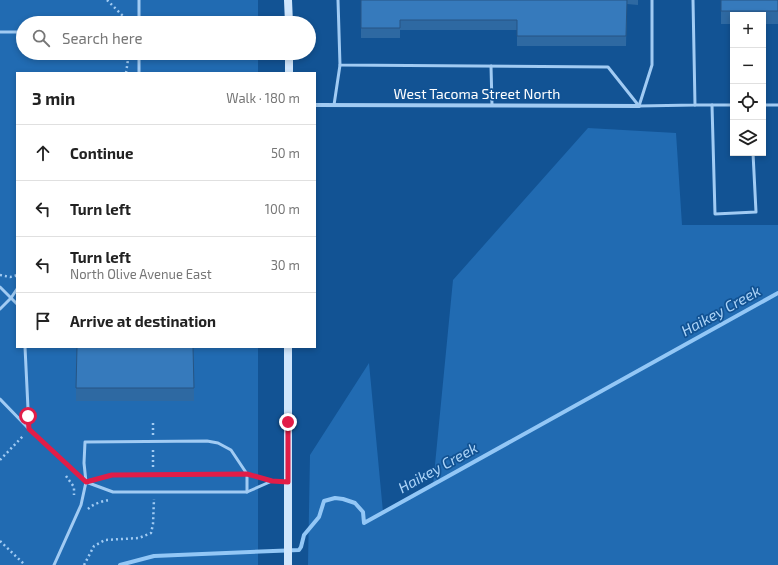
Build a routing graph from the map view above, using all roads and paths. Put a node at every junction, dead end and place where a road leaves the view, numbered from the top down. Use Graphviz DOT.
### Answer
graph roads {
  1 [pos="107,0"];
  2 [pos="139,0"];
  3 [pos="288,0"];
  4 [pos="338,0"];
  5 [pos="652,0"];
  6 [pos="693,0"];
  7 [pos="123,16"];
  8 [pos="139,16"];
  9 [pos="289,16"];
  10 [pos="0,32"];
  11 [pos="16,32"];
  12 [pos="128,60"];
  13 [pos="139,60"];
  14 [pos="289,60"];
  15 [pos="340,65"];
  16 [pos="492,66"];
  17 [pos="126,72"];
  18 [pos="139,72"];
  19 [pos="289,72"];
  20 [pos="316,105"];
  21 [pos="334,105"];
  22 [pos="492,105"];
  23 [pos="695,105"];
  24 [pos="712,105"];
  25 [pos="730,105"];
  26 [pos="766,105"];
  27 [pos="778,105"];
  28 [pos="639,106"];
  29 [pos="753,156"];
  30 [pos="0,275"];
  31 [pos="16,275"];
  32 [pos="0,287"];
  33 [pos="16,290"];
  34 [pos="11,298"];
  35 [pos="16,303"];
  36 [pos="0,309"];
  37 [pos="25,348"];
  38 [pos="288,348"];
  39 [pos="0,399"];
  40 [pos="153,423"];
  41 [pos="29,429"];
  42 [pos="20,431"];
  43 [pos="153,441"];
  44 [pos="0,460"];
  45 [pos="62,472"];
  46 [pos="153,474"];
  47 [pos="247,474"];
  48 [pos="272,481"];
  49 [pos="86,482"];
  50 [pos="288,482"];
  51 [pos="153,492"];
  52 [pos="247,492"];
  53 [pos="74,497"];
  54 [pos="154,499"];
  55 [pos="161,499"];
  56 [pos="111,500"];
  57 [pos="87,510"];
  58 [pos="0,541"];
  59 [pos="288,561"];
  60 [pos="25,565"];
  61 [pos="54,565"];
  62 [pos="84,565"];
  1 -- 7 [label="path"];
  2 -- 8 [label="lane"];
  3 -- 9 [label="street"];
  4 -- 15 [label="lane"];
  5 -- 28 [label="lane"];
  6 -- 23 [label="lane"];
  10 -- 11 [label="lane"];
  12 -- 17 [label="path"];
  13 -- 18 [label="lane"];
  14 -- 19 [label="street"];
  15 -- 16 [label="lane"];
  15 -- 21 [label="lane"];
  16 -- 22 [label="lane"];
  16 -- 28 [label="lane"];
  20 -- 21 [label="street, West Tacoma Street North"];
  21 -- 22 [label="street, West Tacoma Street North"];
  22 -- 28 [label="street, West Tacoma Street North"];
  23 -- 24 [label="lane"];
  23 -- 28 [label="lane"];
  24 -- 25 [label="lane"];
  24 -- 29 [label="lane"];
  26 -- 27 [label="lane"];
  30 -- 31 [label="path"];
  32 -- 34 [label="lane"];
  33 -- 34 [label="lane"];
  34 -- 35 [label="lane"];
  34 -- 36 [label="lane"];
  37 -- 41 [label="lane"];
  38 -- 50 [label="street"];
  39 -- 41 [label="lane"];
  40 -- 43 [label="path"];
  41 -- 49 [label="lane"];
  42 -- 44 [label="path"];
  43 -- 46 [label="path"];
  43 -- 47 [label="lane"];
  43 -- 49 [label="lane"];
  45 -- 53 [label="path"];
  46 -- 47 [label="lane"];
  46 -- 49 [label="lane"];
  47 -- 48 [label="lane"];
  47 -- 52 [label="lane"];
  48 -- 50 [label="lane"];
  48 -- 52 [label="lane"];
  49 -- 51 [label="lane"];
  49 -- 61 [label="lane"];
  50 -- 59 [label="street"];
  51 -- 52 [label="lane"];
  51 -- 54 [label="path"];
  54 -- 55 [label="path"];
  54 -- 62 [label="path"];
  56 -- 57 [label="path"];
  58 -- 60 [label="path"];
}
